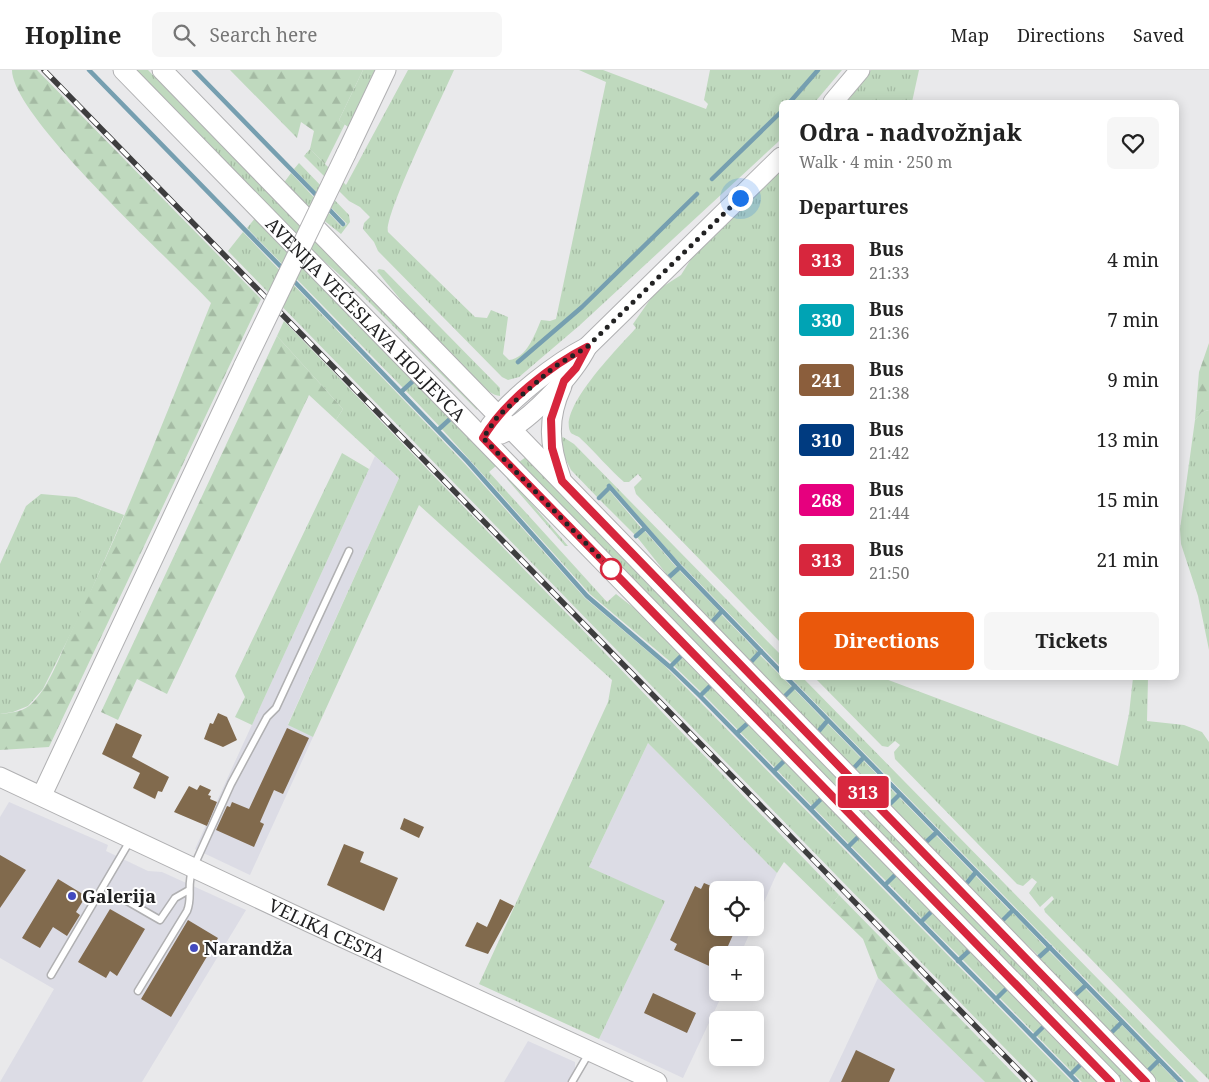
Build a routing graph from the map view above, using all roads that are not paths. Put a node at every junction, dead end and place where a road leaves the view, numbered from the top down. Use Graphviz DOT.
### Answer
graph roads {
  1 [pos="123,70"];
  2 [pos="162,70"];
  3 [pos="386,70"];
  4 [pos="860,70"];
  5 [pos="835,100"];
  6 [pos="779,159"];
  7 [pos="587,347"];
  8 [pos="564,381"];
  9 [pos="504,422"];
  10 [pos="483,438"];
  11 [pos="562,481"];
  12 [pos="350,551"];
  13 [pos="0,776"];
  14 [pos="42,795"];
  15 [pos="131,838"];
  16 [pos="192,868"];
  17 [pos="189,890"];
  18 [pos="127,901"];
  19 [pos="51,975"];
  20 [pos="138,991"];
  21 [pos="589,1051"];
  22 [pos="572,1082"];
  23 [pos="656,1082"];
  24 [pos="1111,1082"];
  25 [pos="1146,1082"];
  1 -- 10 [label="main road, AVENIJA VEĆESLAVA HOLJEVCA"];
  2 -- 9 [label="main road, AVENIJA VEĆESLAVA HOLJEVCA"];
  3 -- 14 [label="main road, bridge"];
  4 -- 5 [label="main road"];
  6 -- 7 [label="main road"];
  7 -- 8 [label="main road"];
  7 -- 9 [label="main road"];
  8 -- 9 [label="main road"];
  8 -- 11 [label="main road"];
  9 -- 10 [label="main road"];
  9 -- 11 [label="main road, AVENIJA VEĆESLAVA HOLJEVCA"];
  10 -- 24 [label="main road, AVENIJA VEĆESLAVA HOLJEVCA"];
  11 -- 25 [label="main road, AVENIJA VEĆESLAVA HOLJEVCA"];
  12 -- 16 [label="lane"];
  13 -- 14 [label="main road, VELIKA CESTA"];
  14 -- 15 [label="main road, VELIKA CESTA"];
  15 -- 16 [label="main road, VELIKA CESTA"];
  15 -- 19 [label="lane"];
  16 -- 17 [label="lane"];
  16 -- 21 [label="main road, VELIKA CESTA"];
  17 -- 18 [label="lane"];
  17 -- 20 [label="lane"];
  21 -- 22 [label="lane"];
  21 -- 23 [label="main road, VELIKA CESTA"];
}
